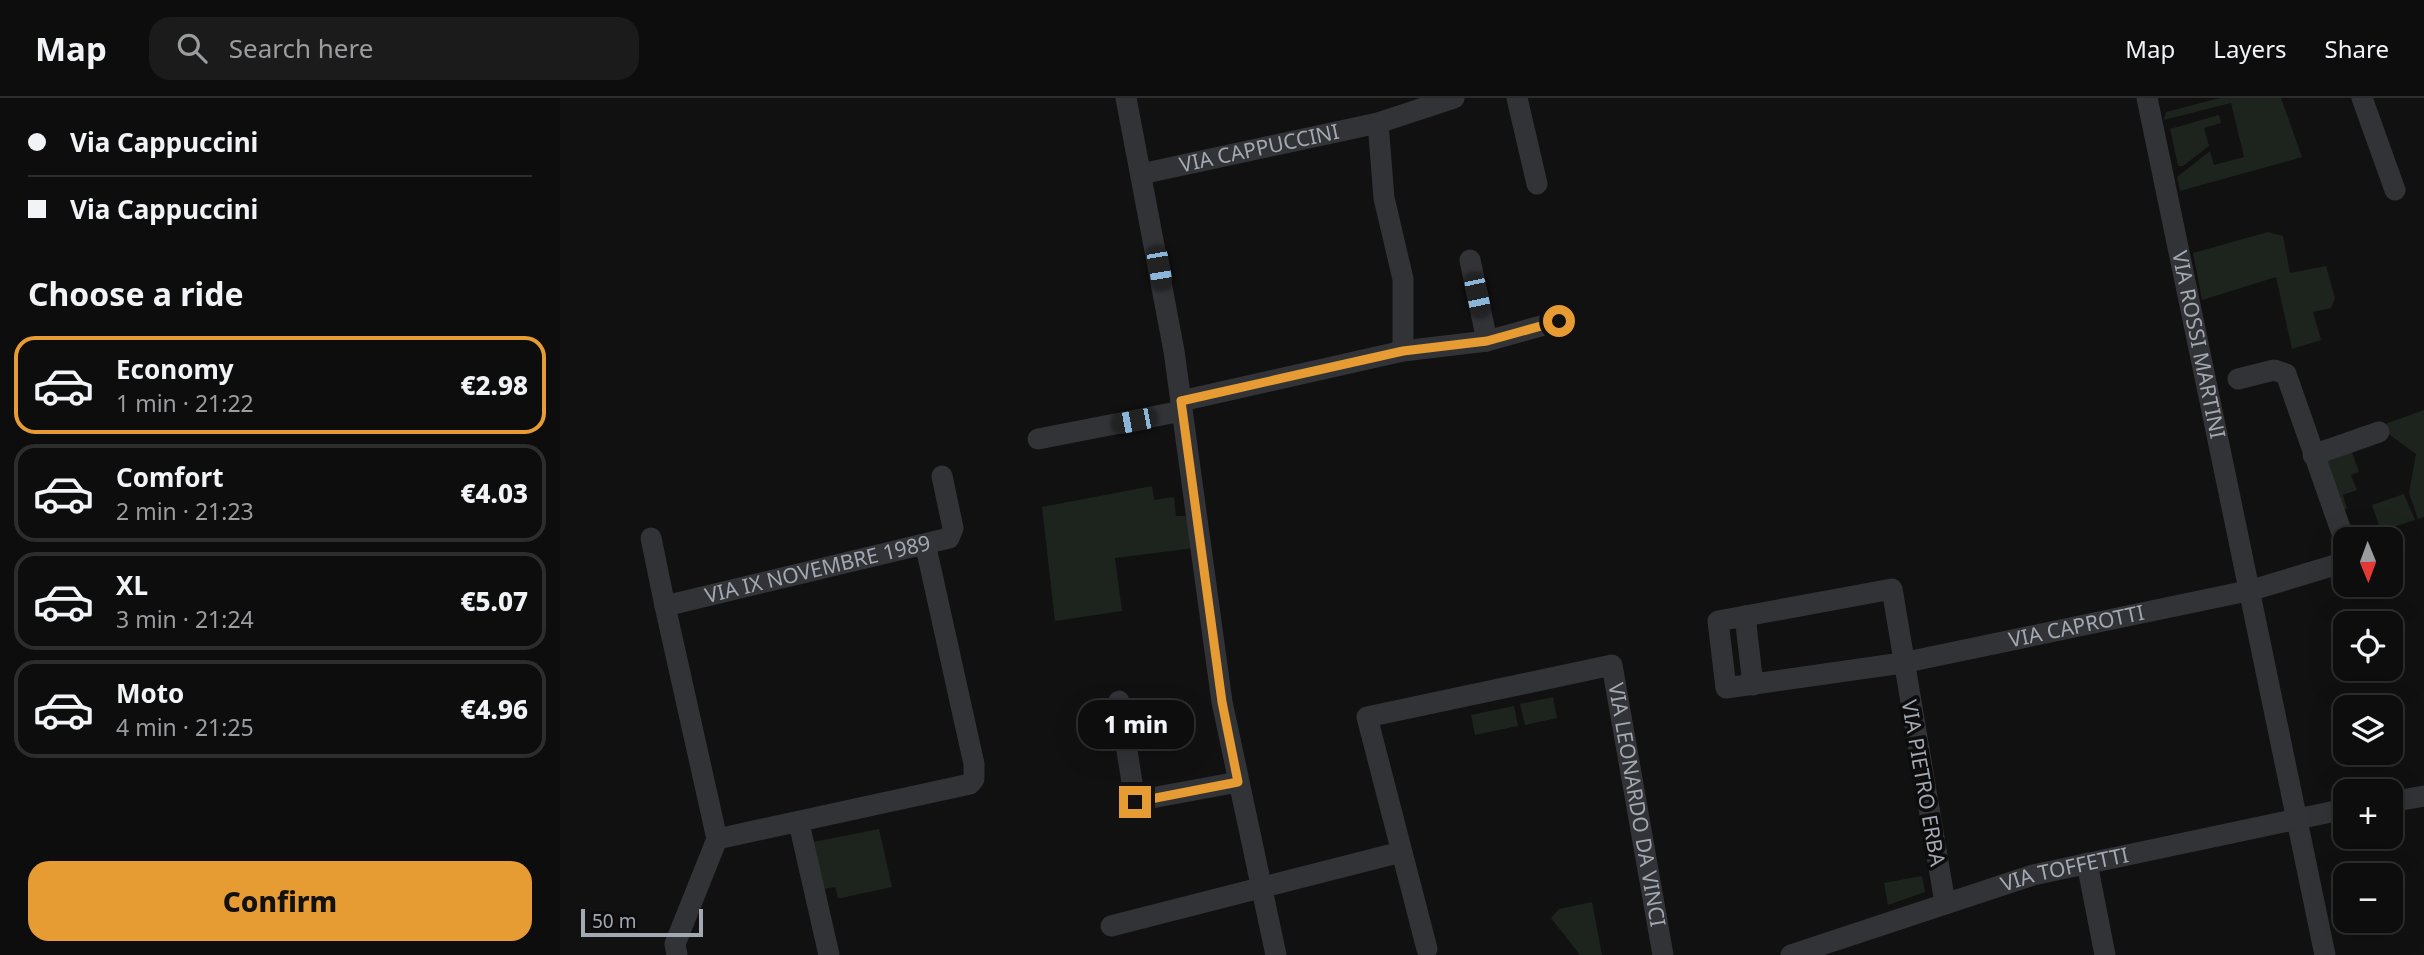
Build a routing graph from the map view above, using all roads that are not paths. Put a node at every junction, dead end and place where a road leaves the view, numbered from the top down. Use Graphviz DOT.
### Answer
graph roads {
  1 [pos="1126,98"];
  2 [pos="1454,98"];
  3 [pos="1517,98"];
  4 [pos="2147,98"];
  5 [pos="2362,98"];
  6 [pos="1378,122"];
  7 [pos="1141,174"];
  8 [pos="1537,184"];
  9 [pos="2395,190"];
  10 [pos="1470,260"];
  11 [pos="1559,321"];
  12 [pos="1487,341"];
  13 [pos="1403,351"];
  14 [pos="2238,379"];
  15 [pos="1182,406"];
  16 [pos="2379,432"];
  17 [pos="1038,439"];
  18 [pos="2314,455"];
  19 [pos="942,476"];
  20 [pos="2340,527"];
  21 [pos="651,538"];
  22 [pos="921,546"];
  23 [pos="2333,566"];
  24 [pos="2252,590"];
  25 [pos="665,606"];
  26 [pos="1902,663"];
  27 [pos="1119,701"];
  28 [pos="1238,782"];
  29 [pos="2424,796"];
  30 [pos="2403,800"];
  31 [pos="2333,811"];
  32 [pos="2297,818"];
  33 [pos="799,823"];
  34 [pos="718,839"];
  35 [pos="1401,852"];
  36 [pos="2087,863"];
  37 [pos="1260,890"];
  38 [pos="1945,903"];
  39 [pos="1111,926"];
  40 [pos="1427,949"];
  41 [pos="677,955"];
  42 [pos="829,955"];
  43 [pos="1276,955"];
  44 [pos="1662,955"];
  45 [pos="1791,955"];
  46 [pos="2105,955"];
  47 [pos="2325,955"];
  1 -- 7 [label="street"];
  2 -- 6 [label="street, VIA CAPPUCCINI"];
  3 -- 8 [label="street"];
  4 -- 24 [label="street, VIA ROSSI MARTINI"];
  5 -- 9 [label="street"];
  6 -- 7 [label="street, VIA CAPPUCCINI"];
  6 -- 13 [label="street"];
  7 -- 15 [label="street"];
  10 -- 12 [label="street"];
  11 -- 12 [label="street"];
  12 -- 13 [label="street"];
  13 -- 15 [label="street"];
  14 -- 18 [label="street, VIA ROSSI MARTINI"];
  15 -- 17 [label="street"];
  15 -- 28 [label="street"];
  16 -- 18 [label="street"];
  18 -- 20 [label="street, VIA ROSSI MARTINI"];
  19 -- 22 [label="street, VIA IX NOVEMBRE 1989"];
  21 -- 25 [label="street"];
  22 -- 25 [label="street, VIA IX NOVEMBRE 1989"];
  22 -- 33 [label="street"];
  23 -- 24 [label="street"];
  24 -- 26 [label="street, VIA CAPROTTI"];
  24 -- 32 [label="street, VIA ROSSI MARTINI"];
  25 -- 34 [label="street"];
  26 -- 26 [label="street, VIA PIETRO ERBA"];
  26 -- 38 [label="street, VIA PIETRO ERBA"];
  27 -- 28 [label="street"];
  28 -- 37 [label="street"];
  29 -- 30 [label="street"];
  31 -- 32 [label="street, VIA TOFFETTI"];
  32 -- 36 [label="street, VIA TOFFETTI"];
  32 -- 47 [label="street, VIA ROSSI MARTINI"];
  33 -- 34 [label="street"];
  33 -- 42 [label="street"];
  34 -- 41 [label="street"];
  35 -- 37 [label="street"];
  35 -- 40 [label="street, VIA LEONARDO DA VINCI"];
  35 -- 44 [label="street, VIA LEONARDO DA VINCI"];
  36 -- 38 [label="street, VIA TOFFETTI"];
  36 -- 46 [label="street"];
  37 -- 39 [label="street"];
  37 -- 43 [label="street"];
  38 -- 45 [label="street, VIA TOFFETTI"];
}
